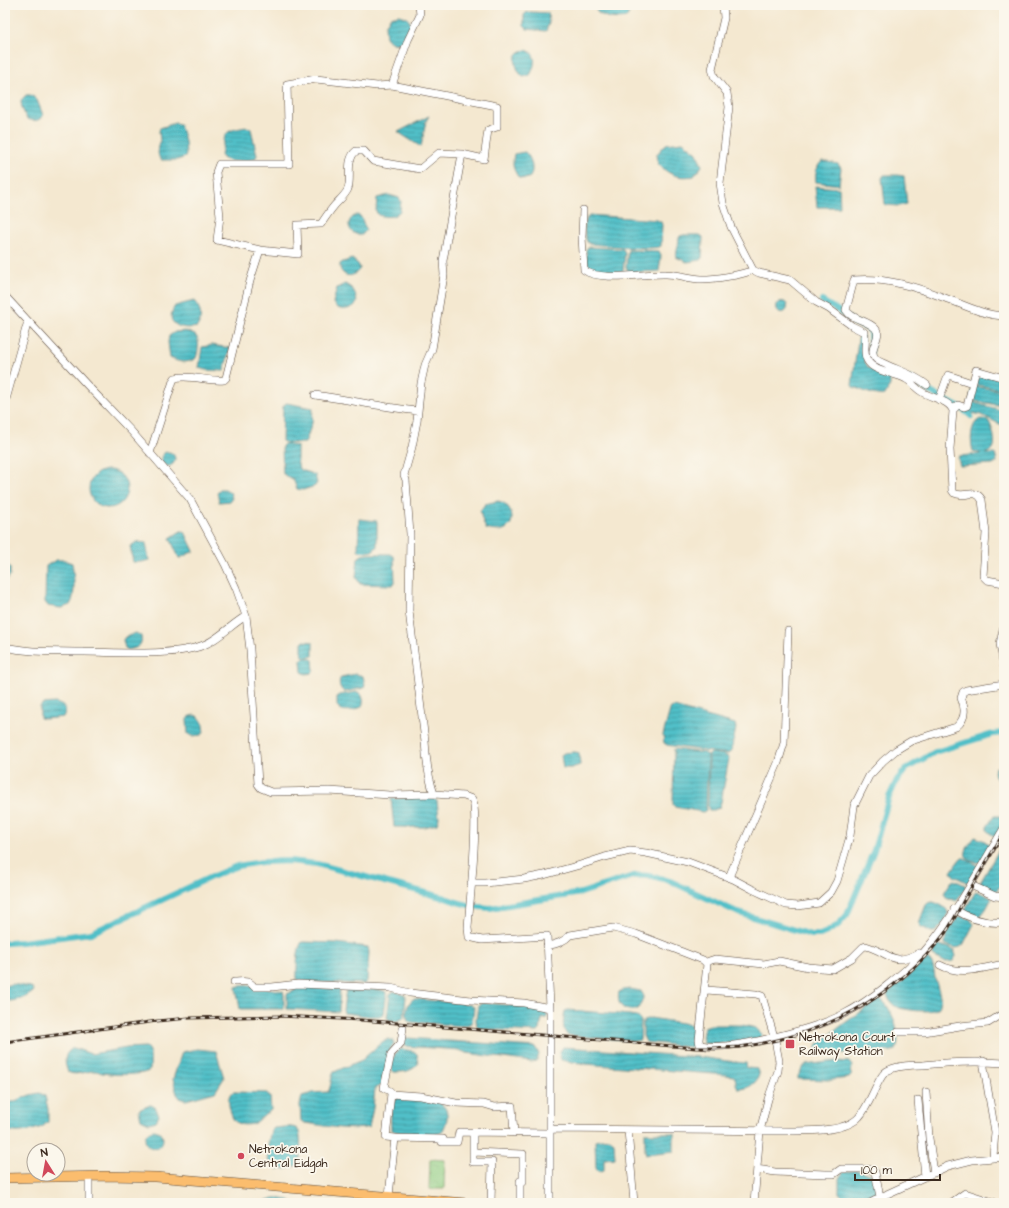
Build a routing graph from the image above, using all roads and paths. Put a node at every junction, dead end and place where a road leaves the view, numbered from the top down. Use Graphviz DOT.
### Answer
graph roads {
  1 [pos="419,5"];
  2 [pos="723,5"];
  3 [pos="392,85"];
  4 [pos="462,154"];
  5 [pos="583,210"];
  6 [pos="260,250"];
  7 [pos="753,270"];
  8 [pos="5,296"];
  9 [pos="1004,316"];
  10 [pos="28,321"];
  11 [pos="1004,378"];
  12 [pos="972,383"];
  13 [pos="926,385"];
  14 [pos="315,395"];
  15 [pos="940,397"];
  16 [pos="5,403"];
  17 [pos="956,407"];
  18 [pos="418,411"];
  19 [pos="150,453"];
  20 [pos="1004,583"];
  21 [pos="246,616"];
  22 [pos="1004,624"];
  23 [pos="788,631"];
  24 [pos="5,647"];
  25 [pos="1004,667"];
  26 [pos="1004,684"];
  27 [pos="434,794"];
  28 [pos="1004,828"];
  29 [pos="729,877"];
  30 [pos="471,885"];
  31 [pos="975,887"];
  32 [pos="1004,898"];
  33 [pos="954,910"];
  34 [pos="1004,922"];
  35 [pos="547,946"];
  36 [pos="923,953"];
  37 [pos="706,963"];
  38 [pos="1004,964"];
  39 [pos="940,965"];
  40 [pos="234,982"];
  41 [pos="707,990"];
  42 [pos="550,1008"];
  43 [pos="1004,1013"];
  44 [pos="403,1028"];
  45 [pos="898,1032"];
  46 [pos="774,1037"];
  47 [pos="983,1061"];
  48 [pos="1004,1063"];
  49 [pos="926,1092"];
  50 [pos="391,1094"];
  51 [pos="918,1100"];
  52 [pos="628,1130"];
  53 [pos="760,1130"];
  54 [pos="550,1131"];
  55 [pos="473,1133"];
  56 [pos="514,1133"];
  57 [pos="395,1138"];
  58 [pos="473,1152"];
  59 [pos="993,1157"];
  60 [pos="1004,1157"];
  61 [pos="758,1169"];
  62 [pos="934,1173"];
  63 [pos="89,1176"];
  64 [pos="925,1177"];
  65 [pos="5,1178"];
  66 [pos="389,1196"];
  67 [pos="880,1197"];
  68 [pos="435,1202"];
  69 [pos="89,1203"];
  70 [pos="466,1203"];
  71 [pos="491,1203"];
  72 [pos="520,1203"];
  73 [pos="550,1203"];
  74 [pos="634,1203"];
  75 [pos="754,1203"];
  76 [pos="870,1203"];
  77 [pos="951,1203"];
  78 [pos="996,1203"];
  1 -- 3 [label="street"];
  2 -- 7 [label="street"];
  3 -- 4 [label="street"];
  3 -- 6 [label="street"];
  4 -- 6 [label="street"];
  4 -- 18 [label="street"];
  5 -- 7 [label="street"];
  6 -- 19 [label="street"];
  7 -- 15 [label="street"];
  8 -- 10 [label="street"];
  9 -- 13 [label="street"];
  10 -- 16 [label="street"];
  10 -- 19 [label="street"];
  11 -- 12 [label="street"];
  12 -- 15 [label="street"];
  12 -- 17 [label="street"];
  14 -- 18 [label="street"];
  15 -- 17 [label="street"];
  17 -- 20 [label="street"];
  18 -- 27 [label="street"];
  19 -- 21 [label="street"];
  21 -- 24 [label="street"];
  21 -- 27 [label="street"];
  22 -- 25 [label="street"];
  23 -- 29 [label="street"];
  26 -- 29 [label="street"];
  27 -- 30 [label="street"];
  28 -- 33 [label="street"];
  29 -- 30 [label="street"];
  30 -- 35 [label="street"];
  31 -- 32 [label="street"];
  33 -- 34 [label="street"];
  33 -- 36 [label="street"];
  35 -- 37 [label="street"];
  35 -- 42 [label="street"];
  36 -- 37 [label="street"];
  36 -- 46 [label="street"];
  37 -- 46 [label="street"];
  38 -- 39 [label="street"];
  40 -- 42 [label="street"];
  41 -- 46 [label="street"];
  42 -- 54 [label="street"];
  43 -- 45 [label="street"];
  44 -- 50 [label="street"];
  46 -- 53 [label="street"];
  47 -- 48 [label="street"];
  47 -- 53 [label="street"];
  47 -- 59 [label="street"];
  49 -- 62 [label="street"];
  50 -- 56 [label="street"];
  50 -- 57 [label="street"];
  51 -- 64 [label="street"];
  52 -- 53 [label="street"];
  52 -- 54 [label="street"];
  52 -- 74 [label="street"];
  53 -- 61 [label="street"];
  54 -- 56 [label="street"];
  54 -- 73 [label="street"];
  55 -- 56 [label="street"];
  55 -- 57 [label="street"];
  55 -- 58 [label="street"];
  57 -- 66 [label="street"];
  58 -- 71 [label="street"];
  58 -- 72 [label="street"];
  59 -- 60 [label="street"];
  59 -- 62 [label="street"];
  61 -- 67 [label="street"];
  61 -- 75 [label="street"];
  62 -- 64 [label="street"];
  63 -- 65 [label="main road"];
  63 -- 66 [label="main road"];
  63 -- 69 [label="street"];
  64 -- 67 [label="street"];
  66 -- 68 [label="main road"];
  67 -- 76 [label="street"];
  68 -- 70 [label="main road"];
  77 -- 78 [label="street"];
}
